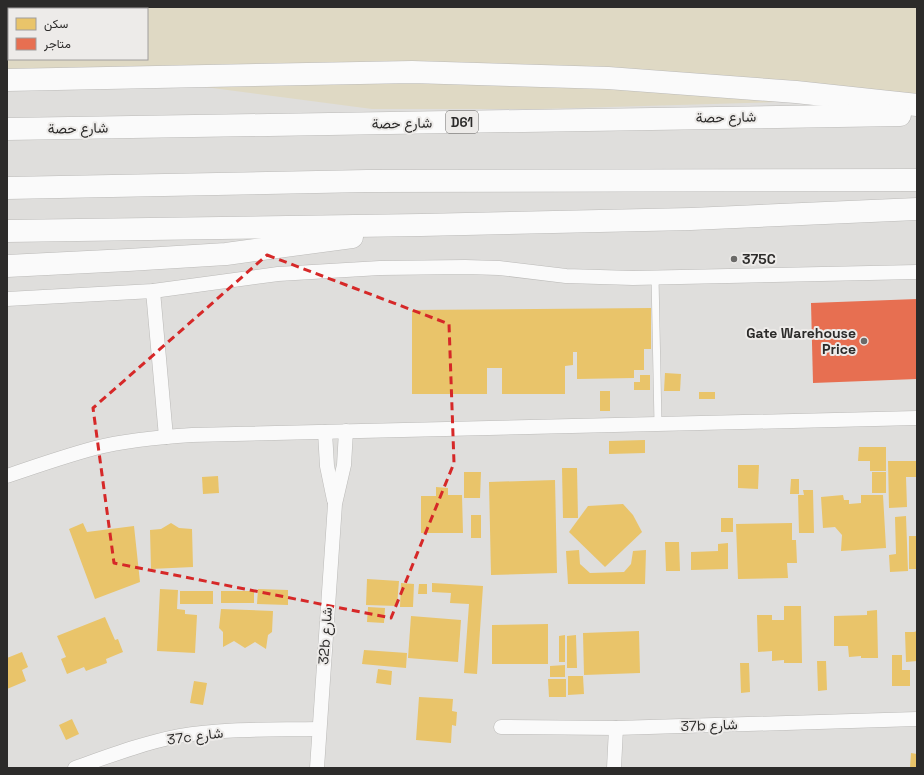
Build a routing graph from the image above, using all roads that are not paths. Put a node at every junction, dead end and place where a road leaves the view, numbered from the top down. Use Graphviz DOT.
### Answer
graph roads {
  1 [pos="7,80"];
  2 [pos="917,105"];
  3 [pos="917,114"];
  4 [pos="7,129"];
  5 [pos="917,180"];
  6 [pos="7,188"];
  7 [pos="917,208"];
  8 [pos="420,225"];
  9 [pos="7,231"];
  10 [pos="7,266"];
  11 [pos="917,272"];
  12 [pos="655,277"];
  13 [pos="153,291"];
  14 [pos="7,298"];
  15 [pos="917,418"];
  16 [pos="658,424"];
  17 [pos="346,431"];
  18 [pos="325,432"];
  19 [pos="166,437"];
  20 [pos="7,476"];
  21 [pos="334,504"];
  22 [pos="917,719"];
  23 [pos="501,727"];
  24 [pos="616,728"];
  25 [pos="319,729"];
  26 [pos="75,768"];
  27 [pos="317,768"];
  28 [pos="614,768"];
  1 -- 2 [label="main road"];
  3 -- 4 [label="main road, شارع حصة / D61"];
  5 -- 6 [label="main road"];
  7 -- 8 [label="main road"];
  8 -- 9 [label="main road"];
  8 -- 10 [label="main road"];
  11 -- 12 [label="street"];
  12 -- 13 [label="street"];
  12 -- 16 [label="lane"];
  13 -- 14 [label="street"];
  13 -- 19 [label="street"];
  15 -- 16 [label="street"];
  16 -- 17 [label="street"];
  17 -- 18 [label="street"];
  17 -- 21 [label="street, 32b شارع"];
  18 -- 19 [label="street"];
  18 -- 21 [label="street, 32b شارع"];
  19 -- 20 [label="street"];
  21 -- 25 [label="street, 32b شارع"];
  22 -- 24 [label="street, 37b شارع"];
  23 -- 24 [label="street, 37b شارع"];
  24 -- 28 [label="street"];
  25 -- 26 [label="street, 37c شارع"];
  25 -- 27 [label="street, 32b شارع"];
}
